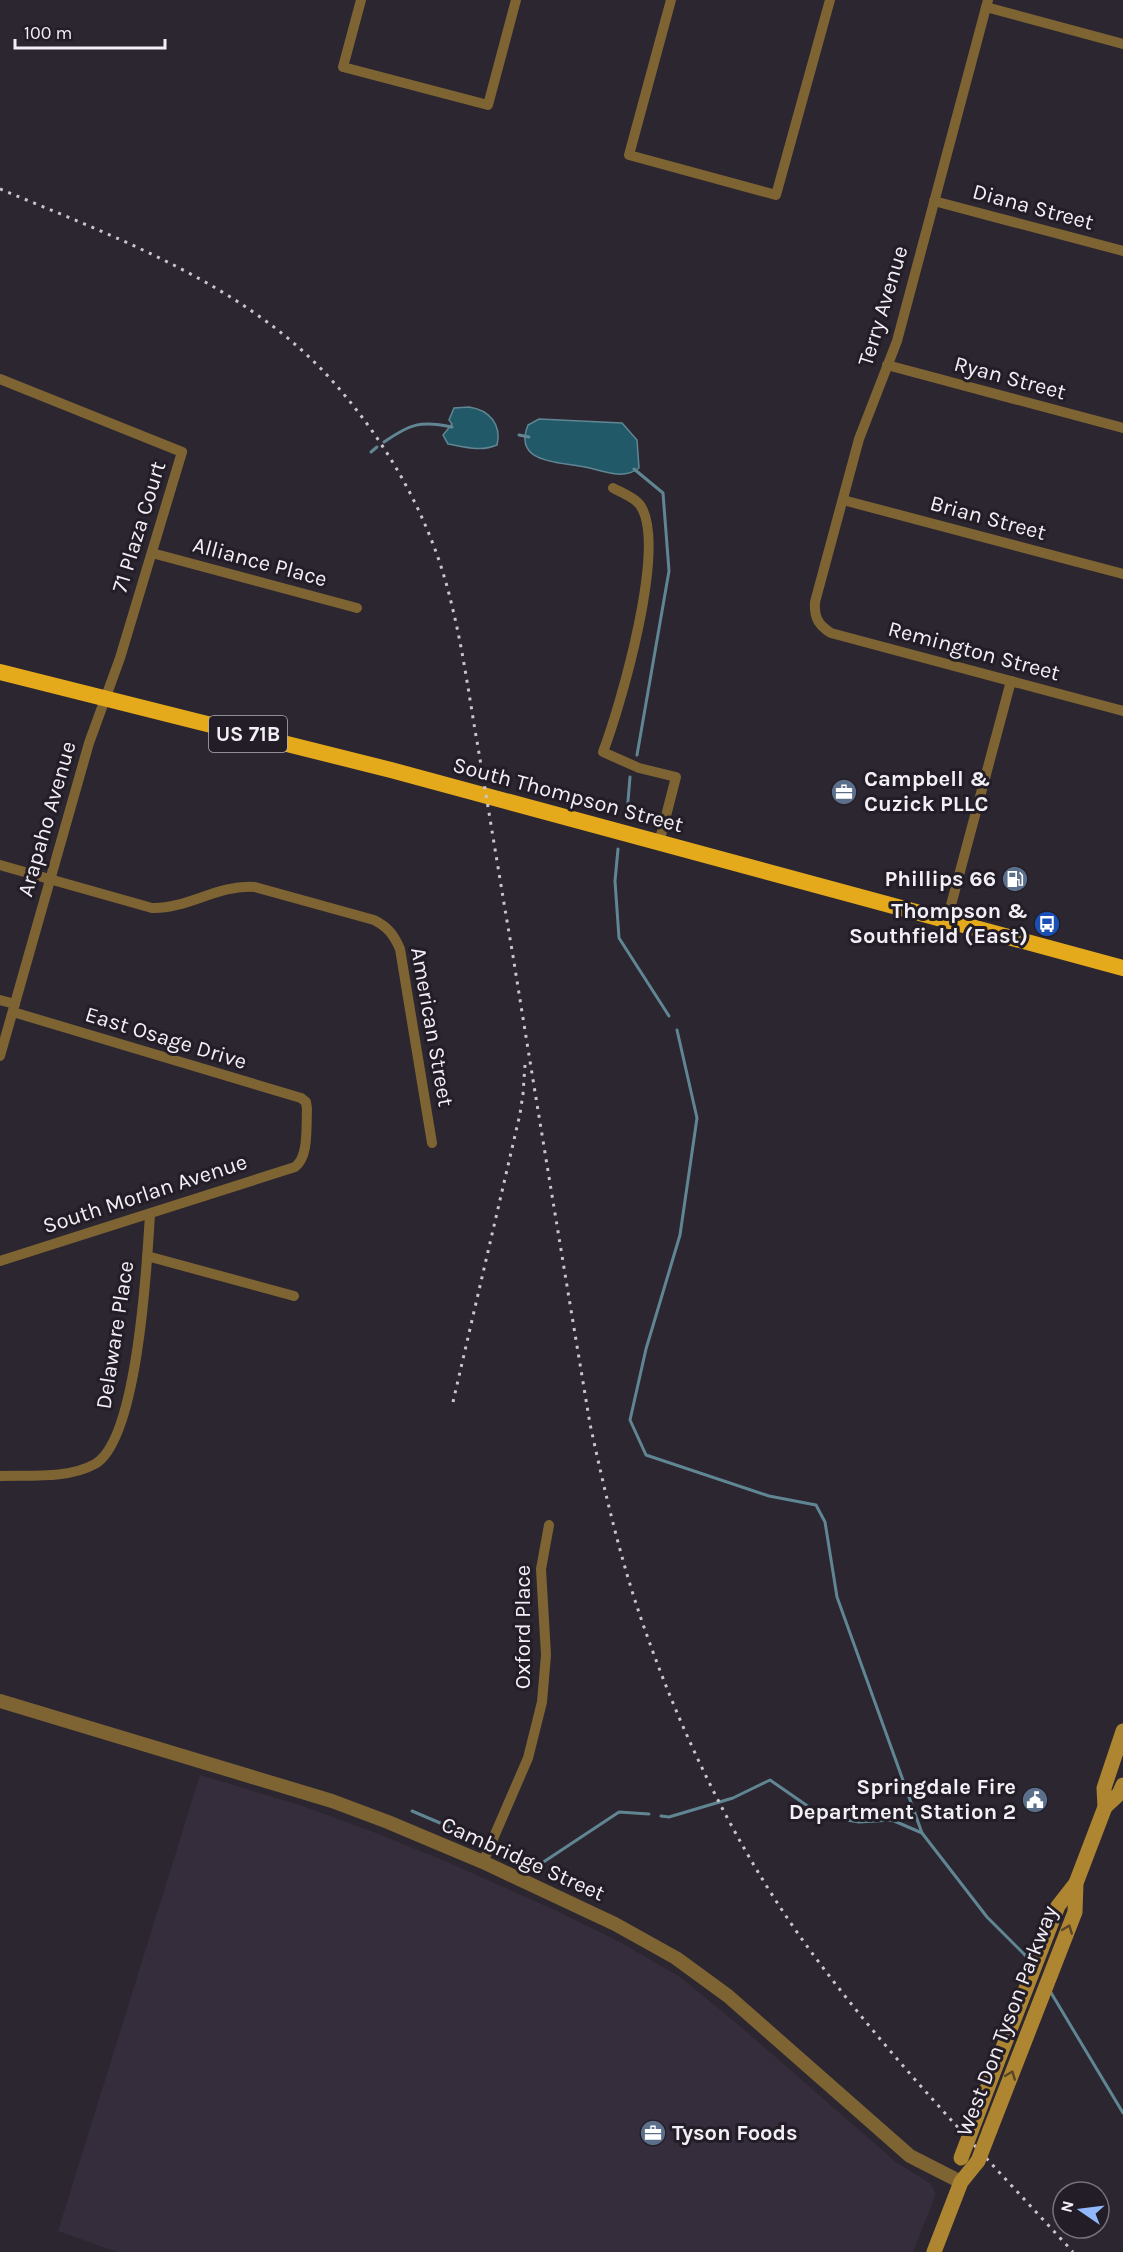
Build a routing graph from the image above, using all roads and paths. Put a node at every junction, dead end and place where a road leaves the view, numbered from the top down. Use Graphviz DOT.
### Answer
graph roads {
  1 [pos="361,0"];
  2 [pos="516,0"];
  3 [pos="671,0"];
  4 [pos="830,0"];
  5 [pos="987,3"];
  6 [pos="1123,44"];
  7 [pos="934,201"];
  8 [pos="1123,251"];
  9 [pos="887,365"];
  10 [pos="0,379"];
  11 [pos="1123,428"];
  12 [pos="613,488"];
  13 [pos="843,500"];
  14 [pos="152,554"];
  15 [pos="1123,574"];
  16 [pos="357,608"];
  17 [pos="818,622"];
  18 [pos="0,672"];
  19 [pos="1011,681"];
  20 [pos="106,697"];
  21 [pos="1123,711"];
  22 [pos="658,843"];
  23 [pos="0,865"];
  24 [pos="49,878"];
  25 [pos="947,920"];
  26 [pos="1123,968"];
  27 [pos="0,1000"];
  28 [pos="14,1008"];
  29 [pos="0,1056"];
  30 [pos="432,1143"];
  31 [pos="301,1163"];
  32 [pos="150,1214"];
  33 [pos="147,1256"];
  34 [pos="0,1261"];
  35 [pos="294,1296"];
  36 [pos="0,1476"];
  37 [pos="549,1525"];
  38 [pos="0,1701"];
  39 [pos="1123,1731"];
  40 [pos="1123,1785"];
  41 [pos="1105,1807"];
  42 [pos="483,1862"];
  43 [pos="1076,1882"];
  44 [pos="961,2182"];
  45 [pos="934,2252"];
  1 -- 2 [label="street"];
  3 -- 4 [label="street"];
  5 -- 6 [label="street"];
  5 -- 7 [label="street, Terry Avenue"];
  7 -- 8 [label="street, Diana Street"];
  7 -- 9 [label="street, Terry Avenue"];
  9 -- 11 [label="street, Ryan Street"];
  9 -- 13 [label="street, Terry Avenue"];
  10 -- 14 [label="street, 71 Plaza Court"];
  12 -- 22 [label="street"];
  13 -- 15 [label="street, Brian Street"];
  13 -- 17 [label="street, Terry Avenue"];
  14 -- 16 [label="street, Alliance Place"];
  14 -- 20 [label="street, 71 Plaza Court"];
  17 -- 19 [label="street, Remington Street"];
  18 -- 20 [label="highway, South Thompson Street / US 71B"];
  19 -- 21 [label="street, Remington Street"];
  19 -- 25 [label="street"];
  20 -- 22 [label="highway, South Thompson Street / US 71B"];
  20 -- 24 [label="street, Arapaho Avenue"];
  22 -- 25 [label="highway, South Thompson Street / US 71B"];
  23 -- 24 [label="street, American Street"];
  24 -- 28 [label="street, Arapaho Avenue"];
  24 -- 30 [label="street, American Street"];
  25 -- 26 [label="highway, South Thompson Street / US 71B"];
  27 -- 28 [label="street, East Osage Drive"];
  28 -- 29 [label="street, Arapaho Avenue"];
  28 -- 31 [label="street, East Osage Drive"];
  31 -- 32 [label="street, South Morlan Avenue"];
  32 -- 33 [label="street, Delaware Place"];
  32 -- 34 [label="street, South Morlan Avenue"];
  33 -- 35 [label="street"];
  33 -- 36 [label="street, Delaware Place"];
  37 -- 42 [label="street, Oxford Place"];
  38 -- 42 [label="street, Cambridge Street"];
  39 -- 41 [label="main road, West Don Tyson Parkway"];
  40 -- 41 [label="main road"];
  41 -- 43 [label="main road, West Don Tyson Parkway"];
  42 -- 44 [label="street, Cambridge Street"];
  43 -- 44 [label="main road, bridge"];
  44 -- 43 [label="main road, West Don Tyson Parkway, one-way, bridge"];
  44 -- 45 [label="main road, West Don Tyson Parkway"];
}
